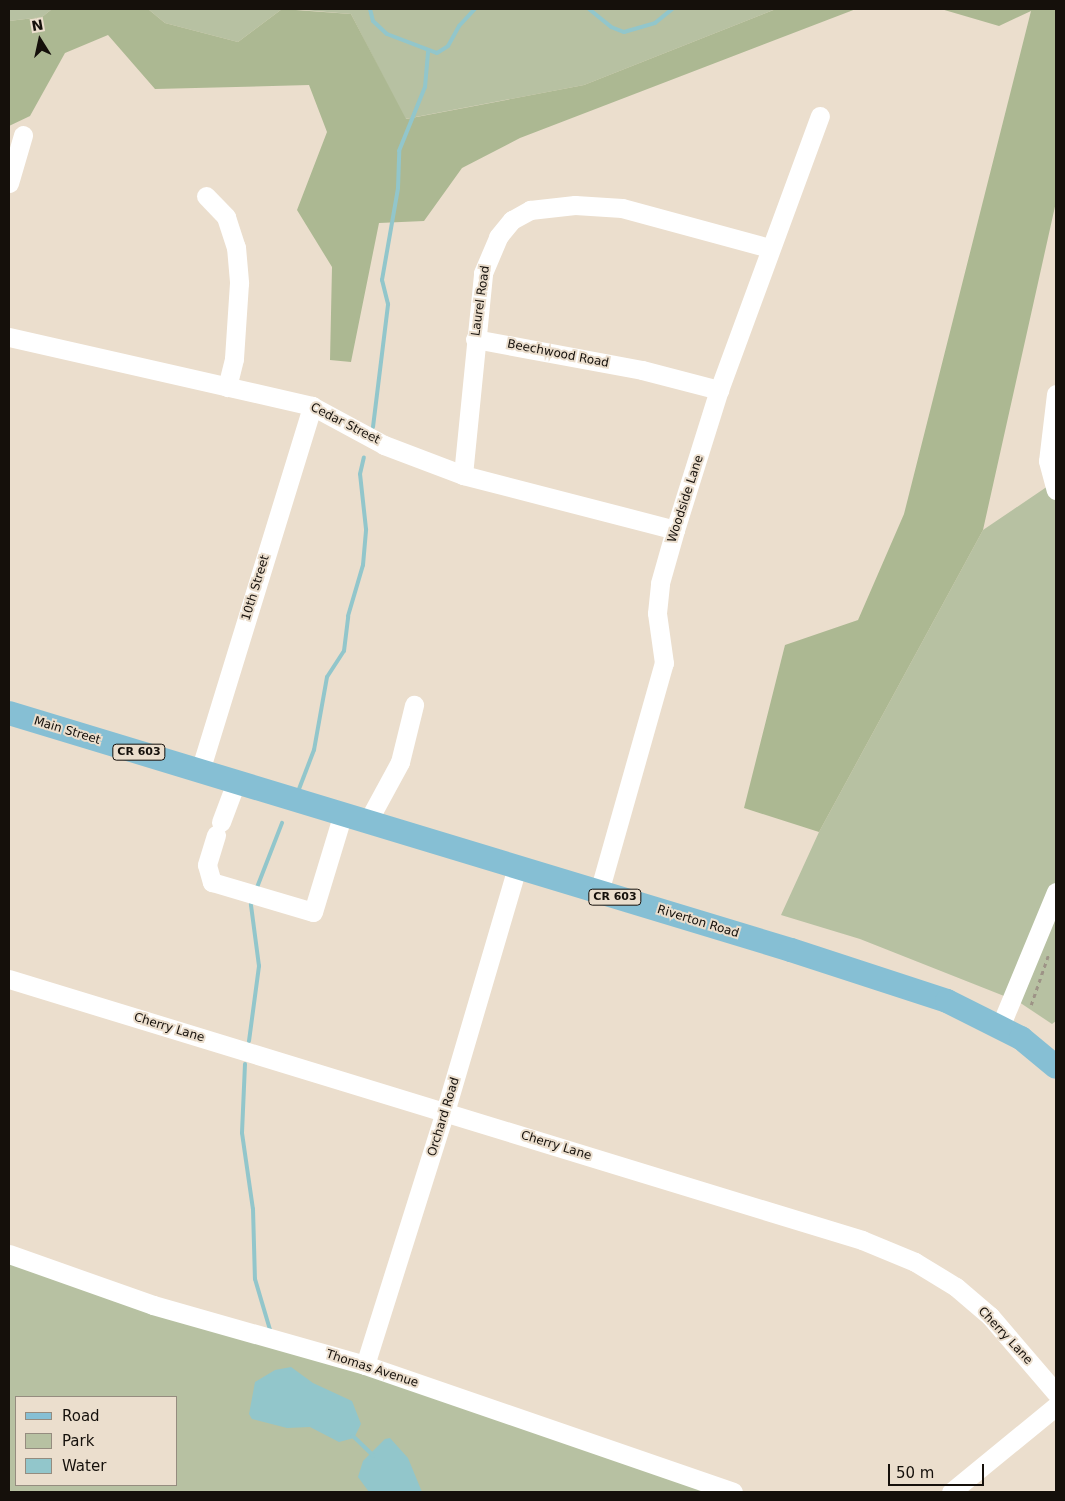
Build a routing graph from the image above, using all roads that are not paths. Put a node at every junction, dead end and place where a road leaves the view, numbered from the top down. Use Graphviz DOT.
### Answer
graph roads {
  1 [pos="820,116"];
  2 [pos="23,135"];
  3 [pos="9,183"];
  4 [pos="206,196"];
  5 [pos="769,248"];
  6 [pos="9,337"];
  7 [pos="475,338"];
  8 [pos="227,386"];
  9 [pos="719,390"];
  10 [pos="1056,394"];
  11 [pos="312,406"];
  12 [pos="463,475"];
  13 [pos="1055,487"];
  14 [pos="675,530"];
  15 [pos="414,705"];
  16 [pos="9,713"];
  17 [pos="200,771"];
  18 [pos="236,782"];
  19 [pos="269,791"];
  20 [pos="343,813"];
  21 [pos="368,821"];
  22 [pos="517,867"];
  23 [pos="599,892"];
  24 [pos="1056,892"];
  25 [pos="9,980"];
  26 [pos="1000,1027"];
  27 [pos="1056,1067"];
  28 [pos="445,1112"];
  29 [pos="9,1254"];
  30 [pos="365,1365"];
  31 [pos="1056,1393"];
  32 [pos="1056,1406"];
  33 [pos="733,1492"];
  34 [pos="951,1492"];
  1 -- 5 [label="street, Woodside Lane"];
  2 -- 3 [label="street"];
  4 -- 8 [label="street"];
  5 -- 7 [label="street, Laurel Road"];
  5 -- 9 [label="street, Woodside Lane"];
  6 -- 8 [label="street, Cedar Street"];
  7 -- 9 [label="street, Beechwood Road"];
  7 -- 12 [label="street, Laurel Road"];
  8 -- 11 [label="street, Cedar Street"];
  9 -- 14 [label="street, Woodside Lane"];
  10 -- 13 [label="street"];
  11 -- 12 [label="street, Cedar Street"];
  11 -- 17 [label="street, 10th Street"];
  12 -- 14 [label="street, Cedar Street"];
  14 -- 23 [label="street, Woodside Lane"];
  15 -- 21 [label="street"];
  16 -- 17 [label="main road, Main Street / CR 603"];
  17 -- 18 [label="main road, Main Street / CR 603"];
  18 -- 19 [label="main road, Main Street / CR 603"];
  18 -- 20 [label="street"];
  19 -- 20 [label="main road, Riverton Road / CR 603"];
  20 -- 21 [label="main road, Riverton Road / CR 603"];
  21 -- 22 [label="main road, Riverton Road / CR 603"];
  22 -- 23 [label="main road, Riverton Road / CR 603"];
  22 -- 28 [label="street, Orchard Road"];
  23 -- 26 [label="main road, Riverton Road / CR 603"];
  24 -- 26 [label="street"];
  25 -- 28 [label="street, Cherry Lane"];
  26 -- 27 [label="main road, Riverton Road / CR 603"];
  28 -- 30 [label="street, Orchard Road"];
  28 -- 31 [label="street, Cherry Lane"];
  29 -- 30 [label="street, Thomas Avenue"];
  30 -- 33 [label="street, Thomas Avenue"];
  32 -- 34 [label="street"];
}
